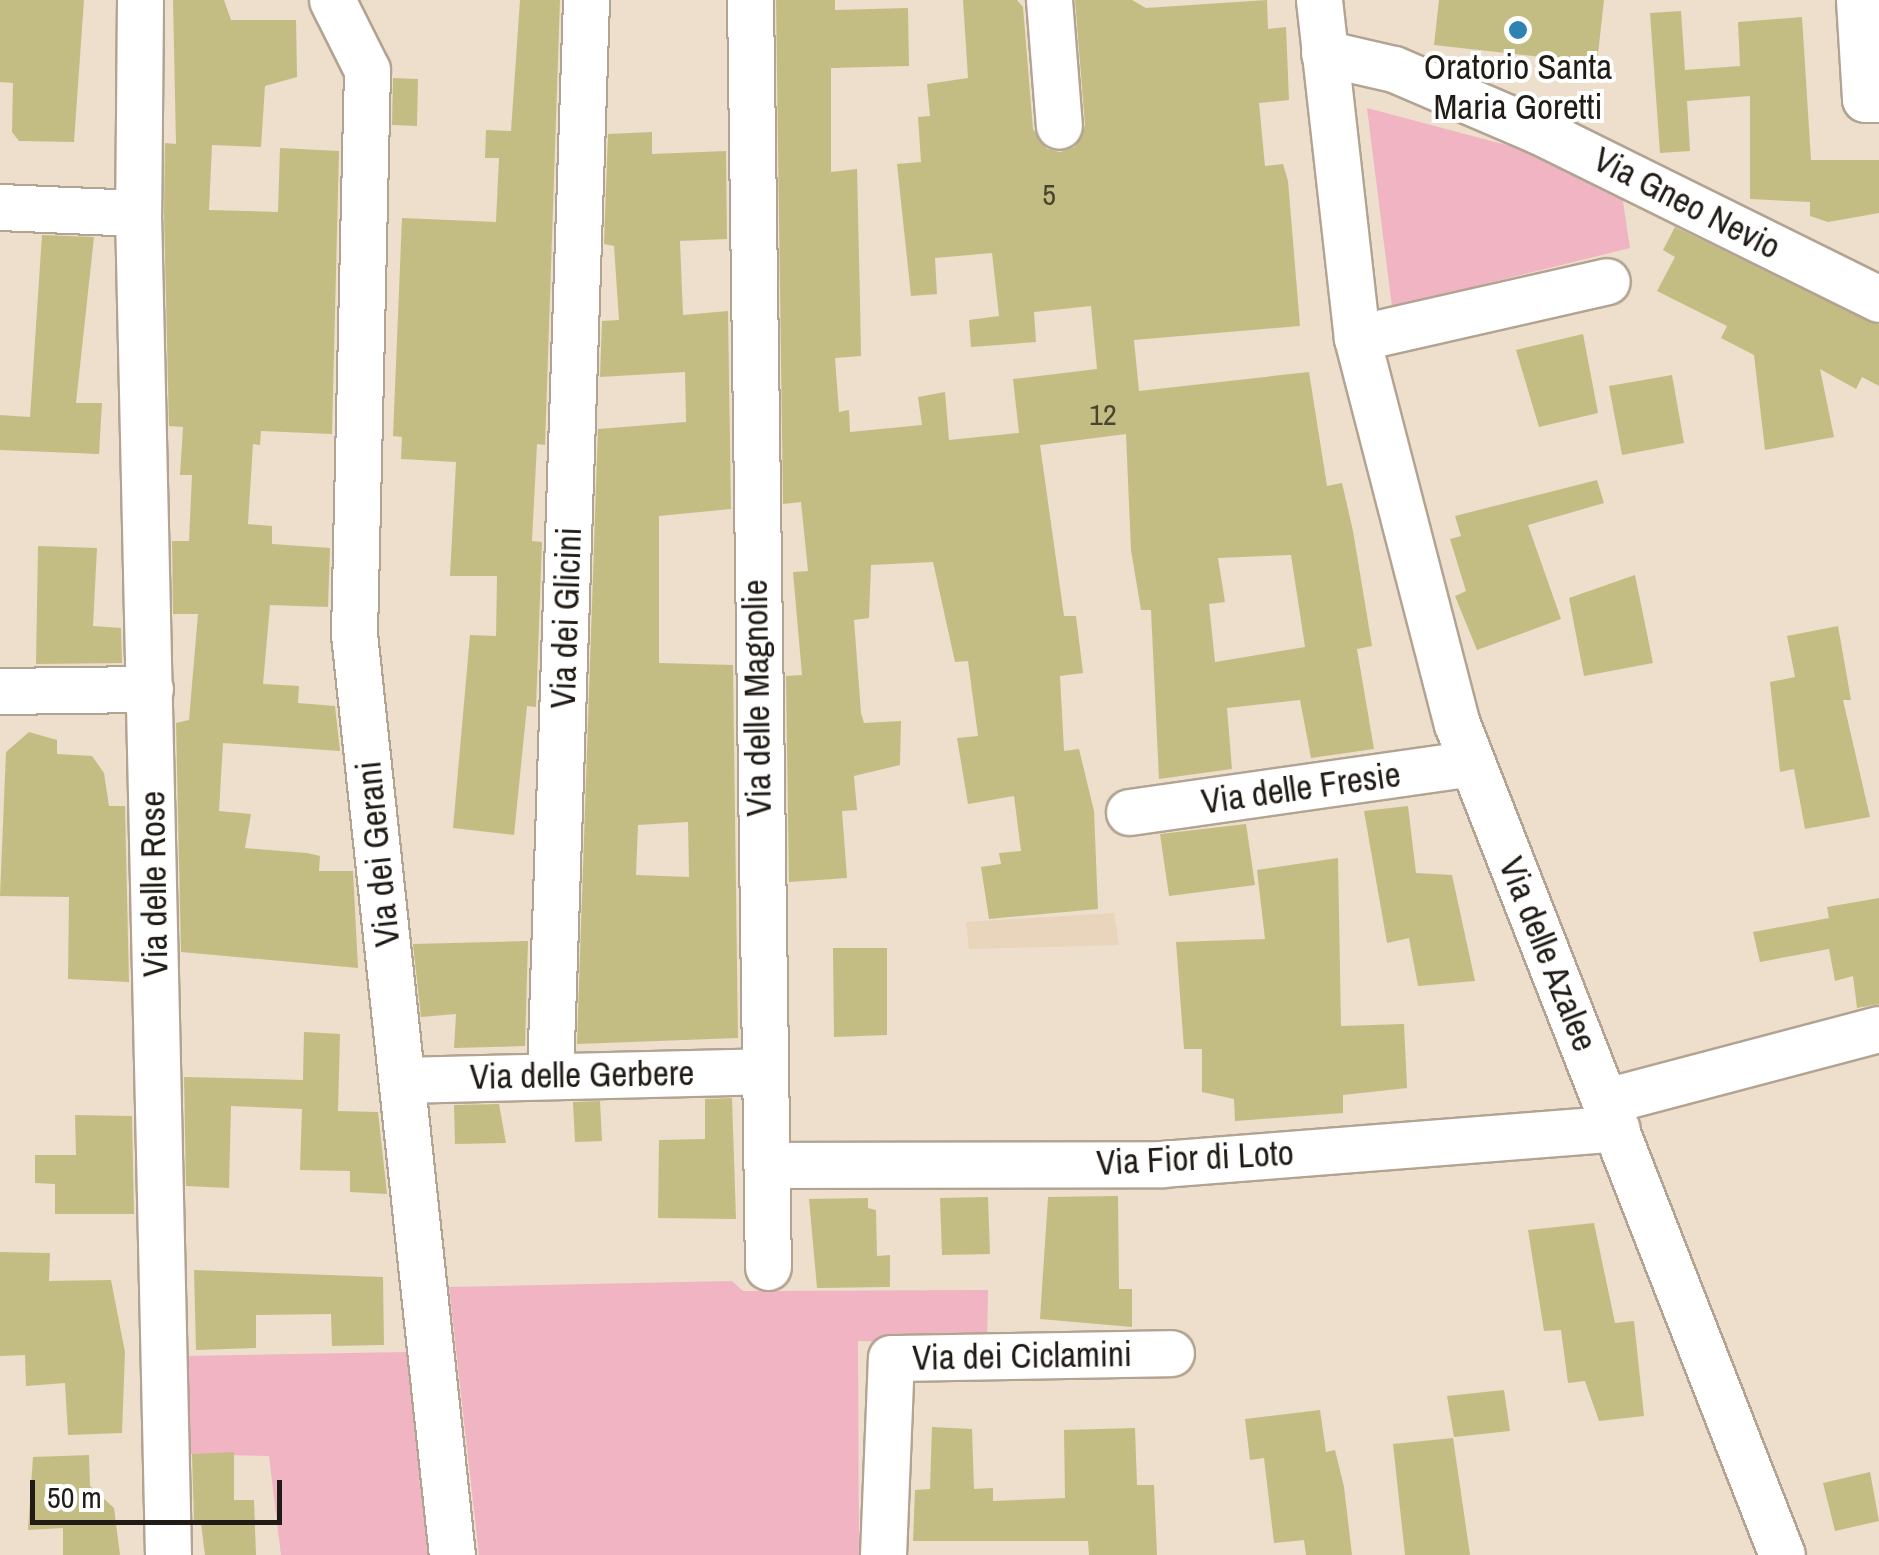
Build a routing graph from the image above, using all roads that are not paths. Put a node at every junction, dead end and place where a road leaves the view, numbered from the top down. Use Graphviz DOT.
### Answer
graph roads {
  1 [pos="140,0"];
  2 [pos="332,0"];
  3 [pos="586,0"];
  4 [pos="750,0"];
  5 [pos="1049,0"];
  6 [pos="1319,0"];
  7 [pos="1858,0"];
  8 [pos="1324,52"];
  9 [pos="1872,100"];
  10 [pos="1059,126"];
  11 [pos="0,207"];
  12 [pos="138,214"];
  13 [pos="1607,281"];
  14 [pos="1879,299"];
  15 [pos="1357,338"];
  16 [pos="150,690"];
  17 [pos="0,691"];
  18 [pos="1472,763"];
  19 [pos="1130,812"];
  20 [pos="1879,1029"];
  21 [pos="762,1072"];
  22 [pos="550,1075"];
  23 [pos="402,1080"];
  24 [pos="1611,1114"];
  25 [pos="771,1165"];
  26 [pos="768,1268"];
  27 [pos="1171,1353"];
  28 [pos="168,1555"];
  29 [pos="452,1555"];
  30 [pos="884,1555"];
  31 [pos="1782,1555"];
  1 -- 12 [label="street, Via delle Rose"];
  2 -- 23 [label="street, Via dei Gerani"];
  3 -- 22 [label="street, Via dei Glicini"];
  4 -- 21 [label="street, Via delle Magnolie"];
  5 -- 10 [label="street"];
  6 -- 8 [label="street, Via delle Azalee"];
  7 -- 9 [label="street"];
  8 -- 14 [label="street, Via Gneo Nevio"];
  8 -- 15 [label="street, Via delle Azalee"];
  11 -- 12 [label="street"];
  12 -- 16 [label="street, Via delle Rose"];
  13 -- 15 [label="street"];
  15 -- 18 [label="street, Via delle Azalee"];
  16 -- 17 [label="street"];
  16 -- 28 [label="street, Via delle Rose"];
  18 -- 19 [label="street, Via delle Fresie"];
  18 -- 24 [label="street, Via delle Azalee"];
  20 -- 24 [label="street, Via Fior di Loto"];
  21 -- 22 [label="street, Via delle Gerbere"];
  21 -- 25 [label="street, Via delle Magnolie"];
  22 -- 23 [label="street, Via delle Gerbere"];
  23 -- 29 [label="street, Via dei Gerani"];
  24 -- 25 [label="street, Via Fior di Loto"];
  24 -- 31 [label="street, Via delle Azalee"];
  25 -- 26 [label="street, Via delle Magnolie"];
  27 -- 30 [label="street, Via dei Ciclamini"];
}
